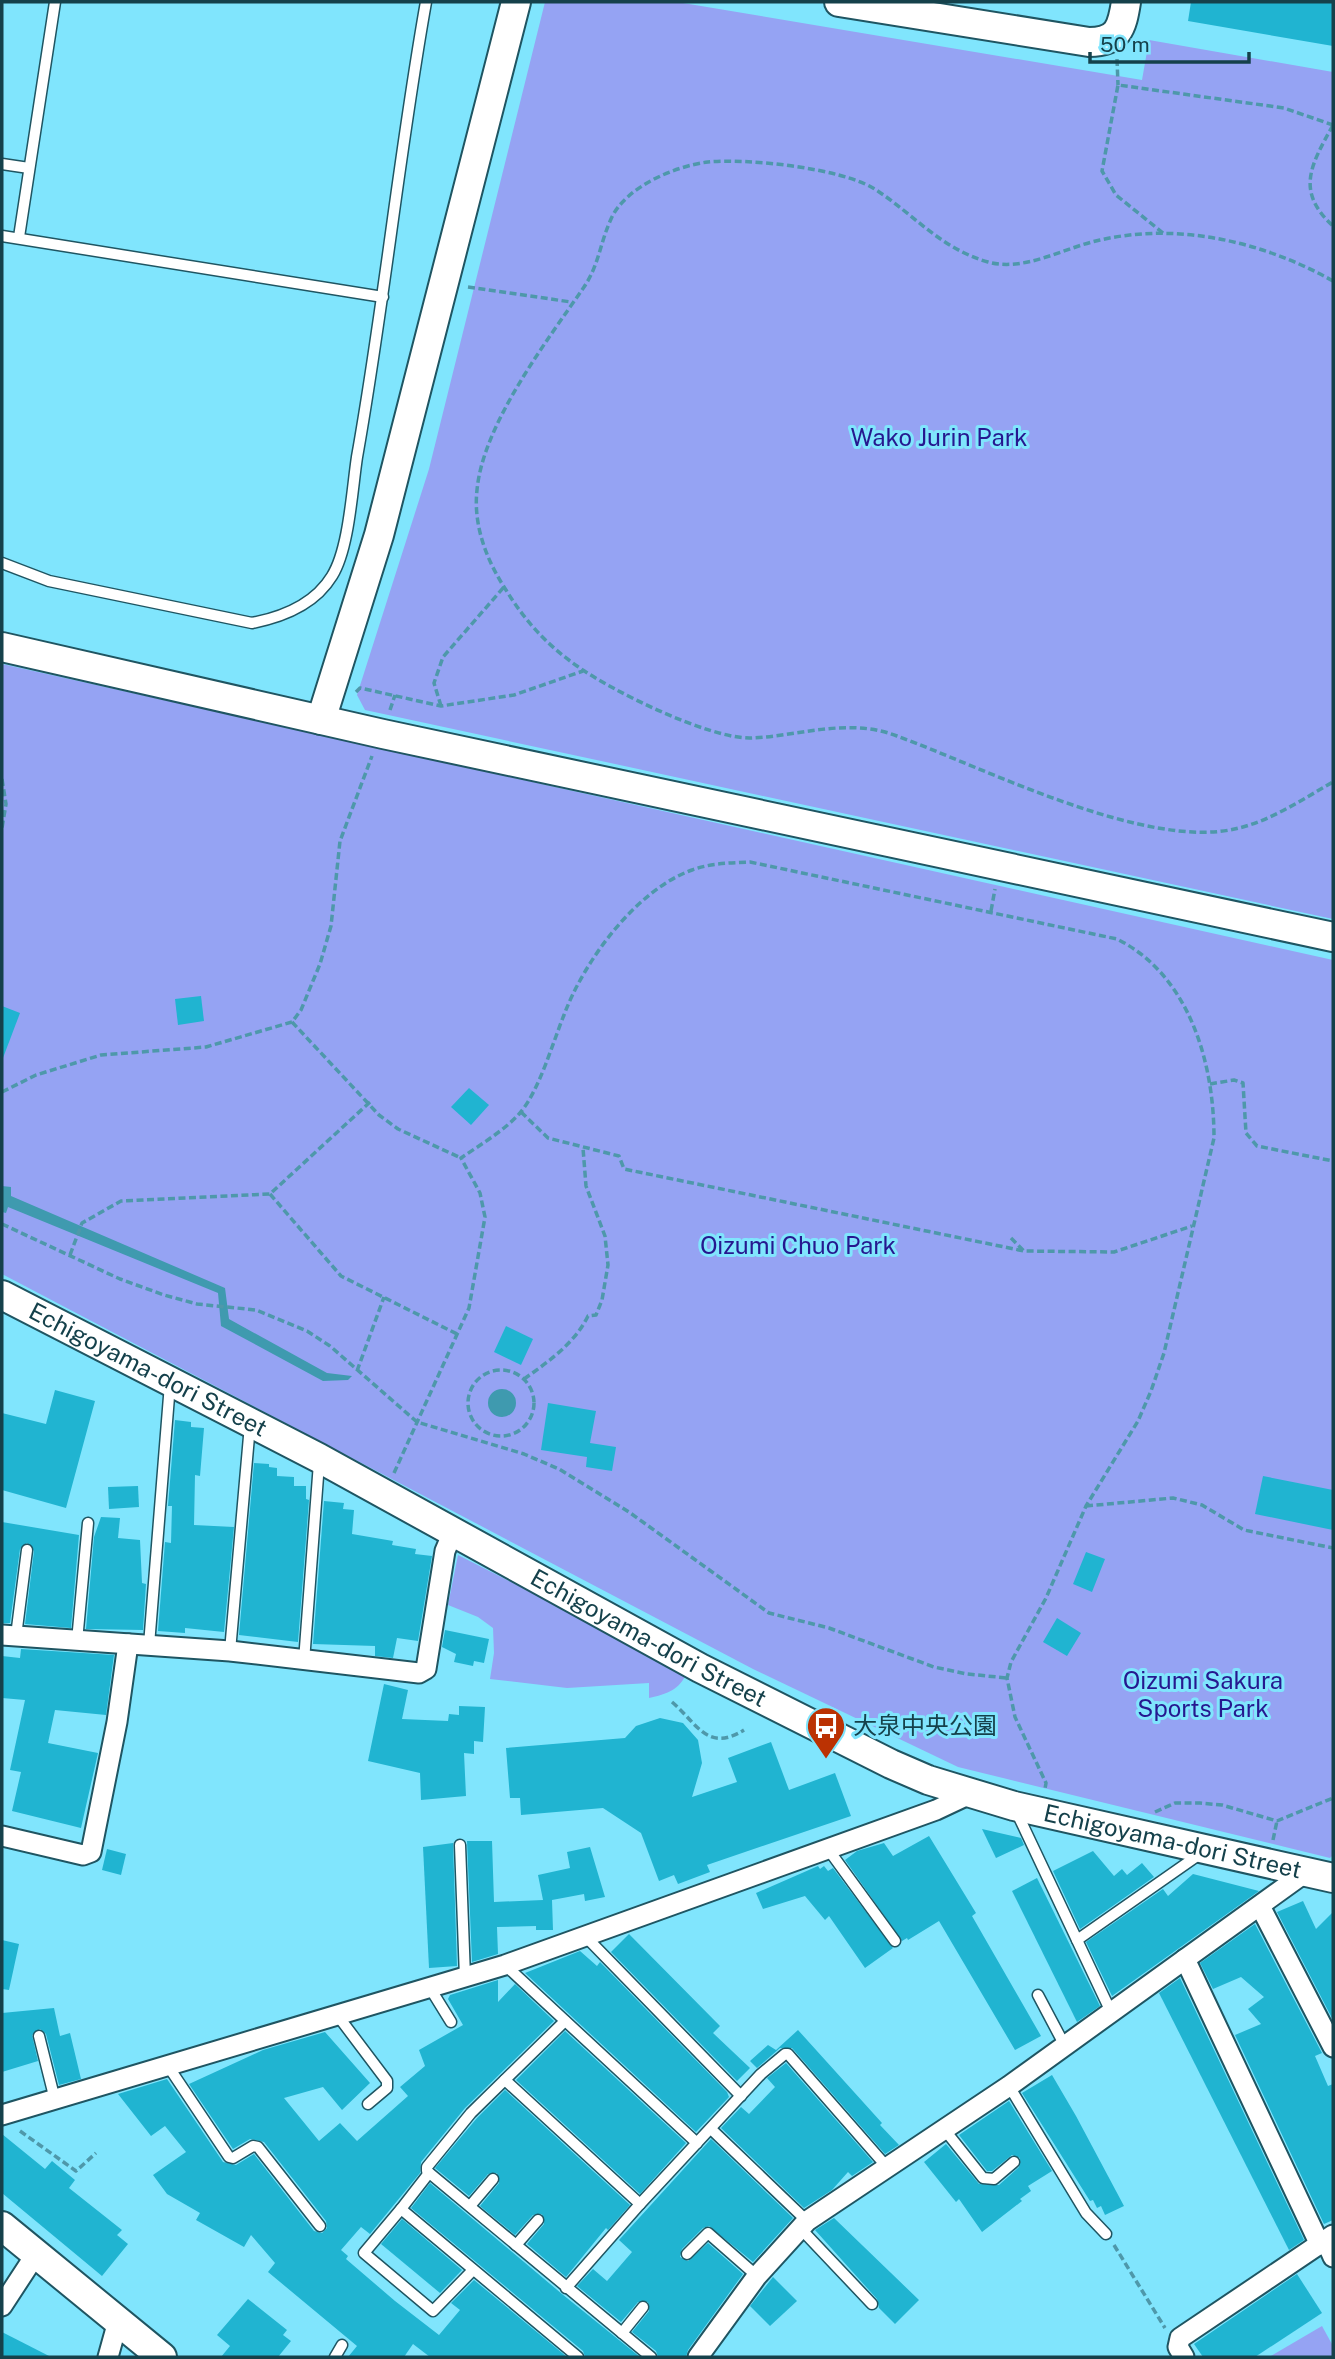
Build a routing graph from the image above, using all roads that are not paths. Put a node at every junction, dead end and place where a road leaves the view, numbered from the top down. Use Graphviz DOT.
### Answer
graph roads {
  1 [pos="55,2"];
  2 [pos="426,2"];
  3 [pos="516,2"];
  4 [pos="839,2"];
  5 [pos="1126,2"];
  6 [pos="2,164"];
  7 [pos="29,168"];
  8 [pos="2,236"];
  9 [pos="19,237"];
  10 [pos="383,297"];
  11 [pos="2,563"];
  12 [pos="2,647"];
  13 [pos="321,720"];
  14 [pos="1333,937"];
  15 [pos="2,1295"];
  16 [pos="170,1379"];
  17 [pos="250,1421"];
  18 [pos="319,1458"];
  19 [pos="88,1523"];
  20 [pos="453,1532"];
  21 [pos="27,1550"];
  22 [pos="9,1636"];
  23 [pos="77,1641"];
  24 [pos="128,1644"];
  25 [pos="149,1645"];
  26 [pos="230,1651"];
  27 [pos="304,1662"];
  28 [pos="970,1794"];
  29 [pos="1014,1806"];
  30 [pos="2,1836"];
  31 [pos="460,1845"];
  32 [pos="828,1849"];
  33 [pos="1205,1850"];
  34 [pos="1306,1871"];
  35 [pos="1333,1878"];
  36 [pos="1260,1906"];
  37 [pos="586,1937"];
  38 [pos="1077,1940"];
  39 [pos="895,1941"];
  40 [pos="1185,1959"];
  41 [pos="505,1965"];
  42 [pos="465,1977"];
  43 [pos="430,1988"];
  44 [pos="1038,1995"];
  45 [pos="1111,2012"];
  46 [pos="338,2016"];
  47 [pos="565,2021"];
  48 [pos="451,2022"];
  49 [pos="39,2036"];
  50 [pos="1065,2046"];
  51 [pos="1333,2047"];
  52 [pos="168,2066"];
  53 [pos="505,2080"];
  54 [pos="1009,2086"];
  55 [pos="741,2096"];
  56 [pos="55,2100"];
  57 [pos="369,2104"];
  58 [pos="3,2115"];
  59 [pos="711,2129"];
  60 [pos="944,2129"];
  61 [pos="697,2143"];
  62 [pos="1014,2162"];
  63 [pos="887,2167"];
  64 [pos="429,2173"];
  65 [pos="493,2179"];
  66 [pos="640,2204"];
  67 [pos="470,2206"];
  68 [pos="401,2209"];
  69 [pos="538,2220"];
  70 [pos="320,2225"];
  71 [pos="803,2225"];
  72 [pos="2,2226"];
  73 [pos="1106,2234"];
  74 [pos="516,2245"];
  75 [pos="1328,2245"];
  76 [pos="36,2254"];
  77 [pos="687,2254"];
  78 [pos="473,2270"];
  79 [pos="757,2276"];
  80 [pos="566,2288"];
  81 [pos="872,2304"];
  82 [pos="2,2306"];
  83 [pos="643,2307"];
  84 [pos="118,2321"];
  85 [pos="622,2333"];
  86 [pos="342,2345"];
  87 [pos="1181,2350"];
  88 [pos="108,2357"];
  89 [pos="162,2357"];
  90 [pos="335,2357"];
  91 [pos="578,2357"];
  92 [pos="651,2357"];
  93 [pos="698,2357"];
  1 -- 7 [label="lane"];
  2 -- 10 [label="lane"];
  3 -- 13 [label="street"];
  4 -- 5 [label="street"];
  6 -- 7 [label="lane"];
  7 -- 9 [label="lane"];
  8 -- 9 [label="lane"];
  9 -- 10 [label="lane"];
  10 -- 11 [label="lane"];
  12 -- 13 [label="street"];
  13 -- 14 [label="street"];
  15 -- 16 [label="street, Echigoyama-dori Street"];
  16 -- 17 [label="street, Echigoyama-dori Street"];
  16 -- 25 [label="lane"];
  17 -- 18 [label="street, Echigoyama-dori Street"];
  17 -- 26 [label="lane"];
  18 -- 20 [label="street, Echigoyama-dori Street"];
  18 -- 27 [label="lane"];
  19 -- 23 [label="lane"];
  20 -- 27 [label="street"];
  20 -- 28 [label="street, Echigoyama-dori Street"];
  21 -- 22 [label="lane"];
  22 -- 23 [label="street"];
  23 -- 24 [label="street"];
  24 -- 25 [label="street"];
  24 -- 30 [label="street"];
  25 -- 26 [label="street"];
  26 -- 27 [label="street"];
  28 -- 29 [label="street, Echigoyama-dori Street"];
  28 -- 32 [label="street"];
  29 -- 33 [label="street, Echigoyama-dori Street"];
  29 -- 38 [label="lane"];
  31 -- 42 [label="lane"];
  32 -- 37 [label="street"];
  32 -- 39 [label="lane"];
  33 -- 34 [label="street, Echigoyama-dori Street"];
  33 -- 38 [label="lane"];
  34 -- 35 [label="street, Echigoyama-dori Street"];
  34 -- 36 [label="street"];
  36 -- 40 [label="street"];
  36 -- 51 [label="street"];
  37 -- 41 [label="street"];
  37 -- 55 [label="lane"];
  38 -- 45 [label="lane"];
  40 -- 45 [label="street"];
  40 -- 75 [label="street"];
  41 -- 42 [label="street"];
  41 -- 47 [label="lane"];
  42 -- 43 [label="street"];
  43 -- 46 [label="street"];
  43 -- 48 [label="lane"];
  44 -- 50 [label="lane"];
  45 -- 50 [label="street"];
  46 -- 52 [label="street"];
  46 -- 57 [label="lane"];
  47 -- 53 [label="lane"];
  47 -- 61 [label="lane"];
  49 -- 56 [label="lane"];
  50 -- 54 [label="street"];
  52 -- 56 [label="street"];
  52 -- 70 [label="lane"];
  53 -- 64 [label="lane"];
  53 -- 66 [label="lane"];
  54 -- 60 [label="street"];
  54 -- 73 [label="lane"];
  55 -- 59 [label="lane"];
  55 -- 63 [label="lane"];
  56 -- 58 [label="street"];
  59 -- 61 [label="lane"];
  59 -- 71 [label="lane"];
  60 -- 62 [label="lane"];
  60 -- 63 [label="street"];
  61 -- 66 [label="lane"];
  63 -- 71 [label="street"];
  64 -- 67 [label="lane"];
  64 -- 68 [label="lane"];
  65 -- 67 [label="lane"];
  66 -- 80 [label="lane"];
  67 -- 74 [label="lane"];
  68 -- 78 [label="lane"];
  68 -- 78 [label="lane"];
  69 -- 74 [label="lane"];
  71 -- 79 [label="street"];
  71 -- 81 [label="lane"];
  72 -- 76 [label="street"];
  74 -- 80 [label="lane"];
  75 -- 87 [label="street"];
  76 -- 82 [label="street"];
  76 -- 84 [label="street"];
  77 -- 79 [label="lane"];
  78 -- 91 [label="lane"];
  79 -- 93 [label="street"];
  80 -- 85 [label="lane"];
  83 -- 85 [label="lane"];
  84 -- 88 [label="street"];
  84 -- 89 [label="street"];
  85 -- 92 [label="lane"];
  86 -- 90 [label="lane"];
}
